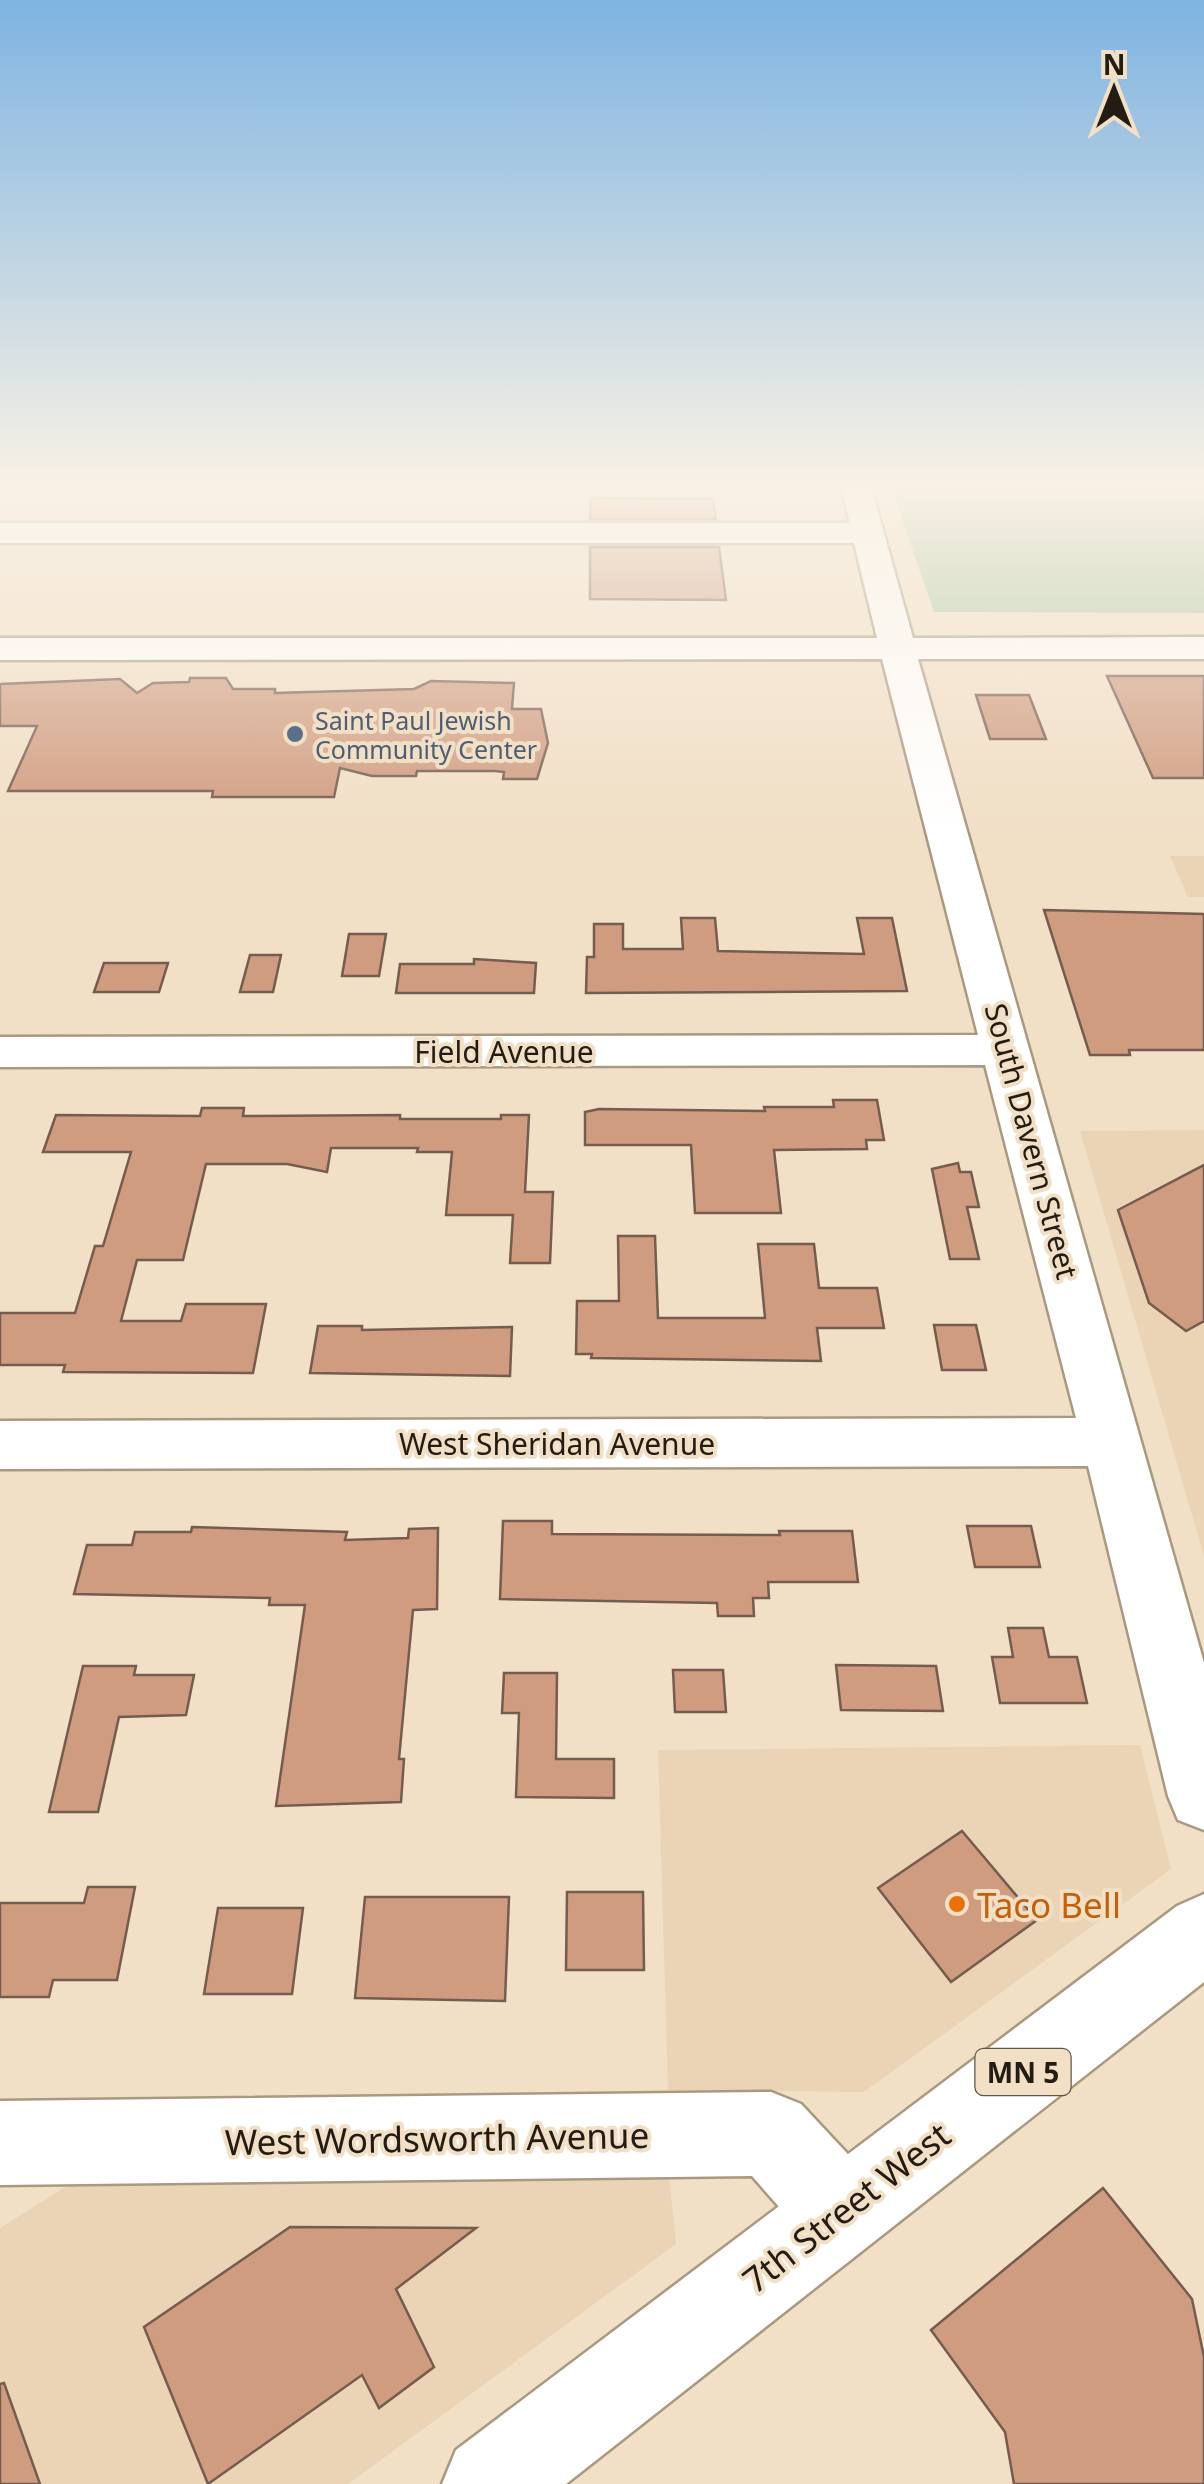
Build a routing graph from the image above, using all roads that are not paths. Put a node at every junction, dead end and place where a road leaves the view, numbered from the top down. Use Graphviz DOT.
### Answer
graph roads {
  1 [pos="887,603"];
  2 [pos="1204,628"];
  3 [pos="0,630"];
  4 [pos="897,639"];
  5 [pos="1204,648"];
  6 [pos="0,649"];
  7 [pos="1008,1050"];
  8 [pos="2,1058"];
  9 [pos="1113,1442"];
  10 [pos="0,1445"];
  11 [pos="1204,1796"];
  12 [pos="1204,1932"];
  13 [pos="0,2143"];
  14 [pos="841,2211"];
  15 [pos="490,2484"];
  1 -- 4 [label="street, South Davern Street"];
  2 -- 4 [label="street"];
  3 -- 4 [label="street"];
  4 -- 5 [label="street"];
  4 -- 6 [label="street"];
  4 -- 7 [label="street, South Davern Street"];
  7 -- 8 [label="street, Field Avenue"];
  7 -- 9 [label="street, South Davern Street"];
  9 -- 10 [label="street, West Sheridan Avenue"];
  9 -- 11 [label="street, South Davern Street"];
  12 -- 14 [label="street, 7th Street West / MN 5"];
  13 -- 14 [label="street, West Wordsworth Avenue"];
  14 -- 15 [label="street, 7th Street West / MN 5"];
}
